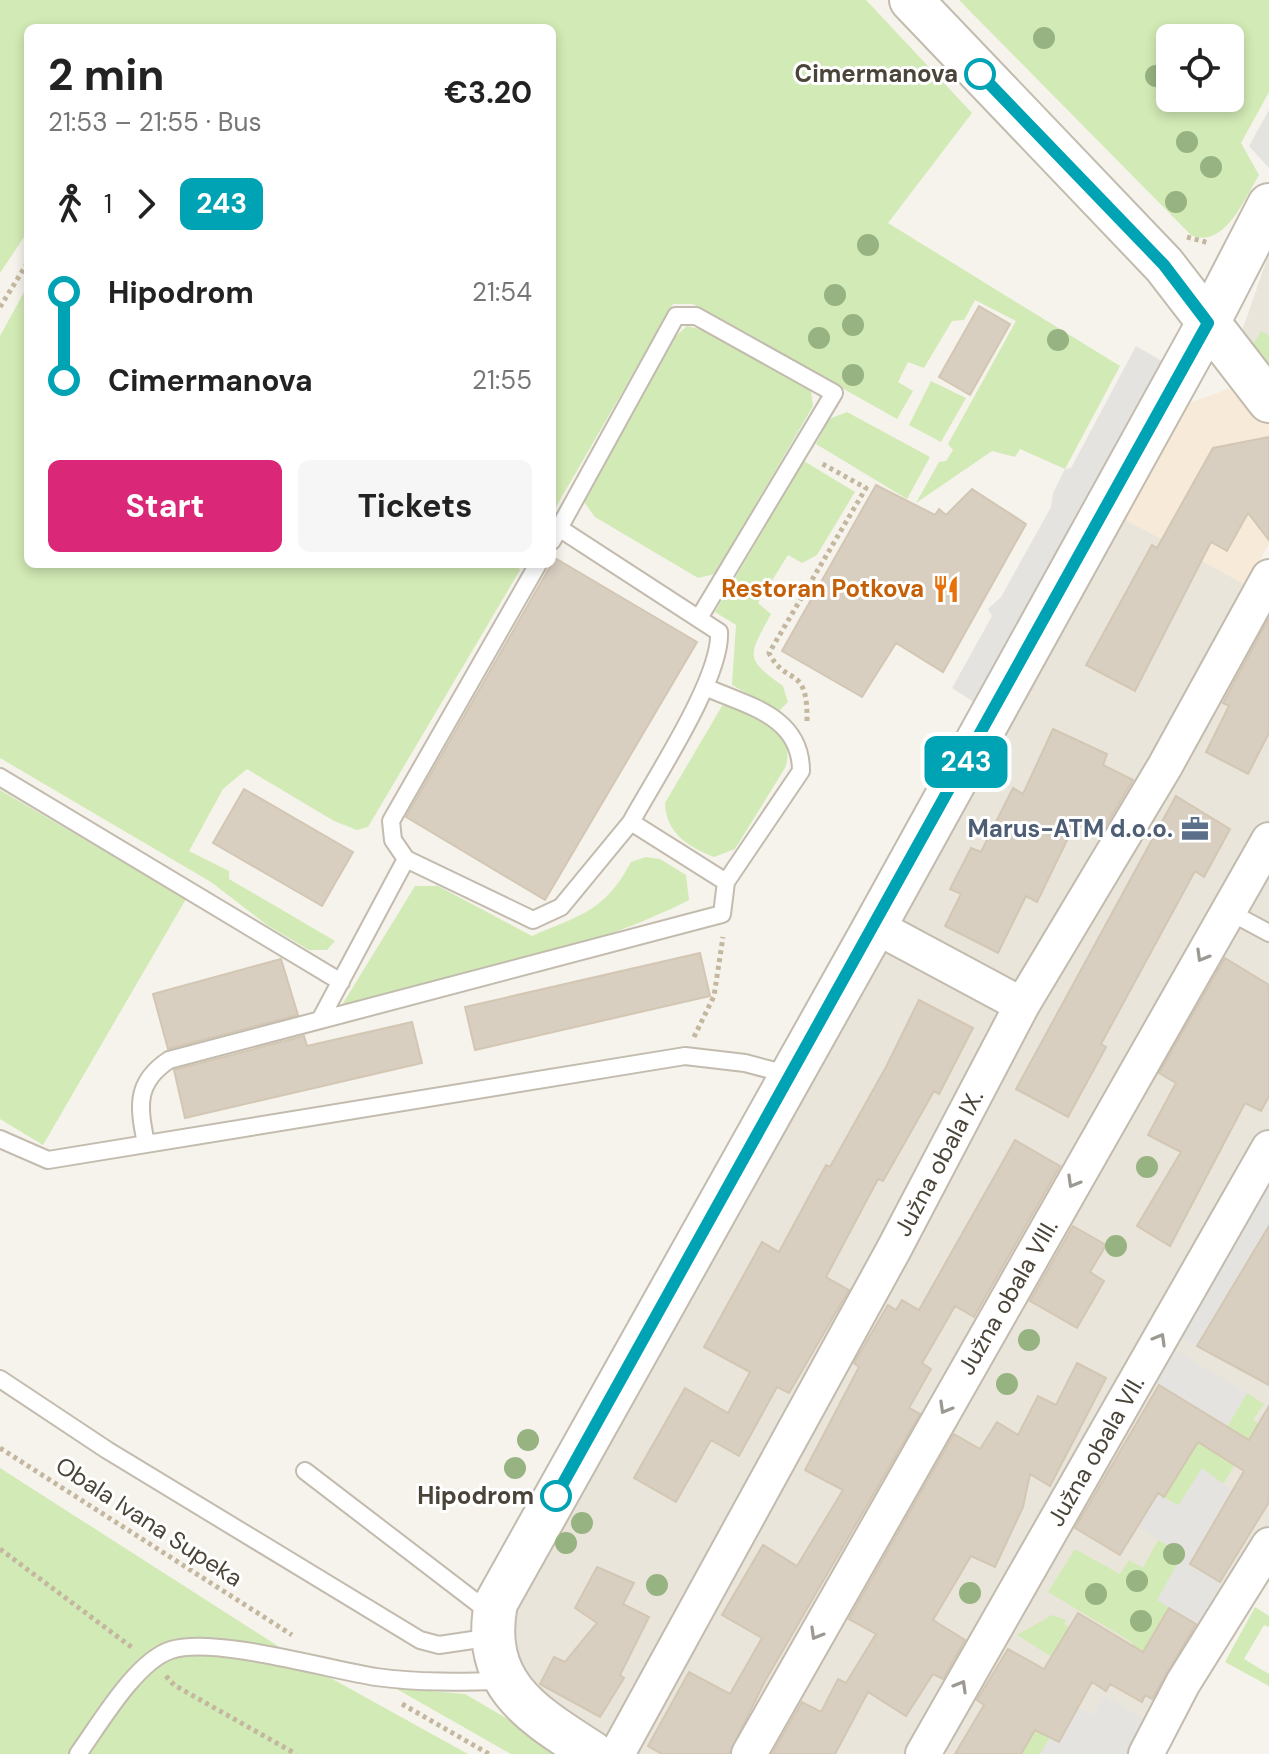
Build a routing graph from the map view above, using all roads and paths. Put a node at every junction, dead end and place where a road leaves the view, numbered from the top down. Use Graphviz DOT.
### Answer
graph roads {
  1 [pos="911,0"];
  2 [pos="1269,205"];
  3 [pos="1200,242"];
  4 [pos="1209,243"];
  5 [pos="24,268"];
  6 [pos="0,307"];
  7 [pos="1208,323"];
  8 [pos="1269,401"];
  9 [pos="798,450"];
  10 [pos="556,535"];
  11 [pos="536,568"];
  12 [pos="1269,577"];
  13 [pos="699,618"];
  14 [pos="705,687"];
  15 [pos="801,749"];
  16 [pos="0,777"];
  17 [pos="631,822"];
  18 [pos="1269,840"];
  19 [pos="406,859"];
  20 [pos="726,882"];
  21 [pos="1228,911"];
  22 [pos="722,914"];
  23 [pos="875,926"];
  24 [pos="1269,933"];
  25 [pos="341,982"];
  26 [pos="1022,1005"];
  27 [pos="320,1020"];
  28 [pos="685,1056"];
  29 [pos="791,1075"];
  30 [pos="0,1139"];
  31 [pos="146,1144"];
  32 [pos="1269,1148"];
  33 [pos="0,1379"];
  34 [pos="0,1448"];
  35 [pos="305,1471"];
  36 [pos="1269,1545"];
  37 [pos="494,1626"];
  38 [pos="278,1627"];
  39 [pos="506,1681"];
  40 [pos="78,1754"];
  41 [pos="594,1754"];
  42 [pos="617,1754"];
  43 [pos="749,1754"];
  44 [pos="923,1754"];
  45 [pos="1146,1754"];
  1 -- 7 [label="street"];
  2 -- 7 [label="street"];
  3 -- 4 [label="path"];
  5 -- 6 [label="path"];
  7 -- 8 [label="street"];
  7 -- 23 [label="street"];
  9 -- 10 [label="lane"];
  9 -- 13 [label="lane"];
  9 -- 15 [label="path"];
  10 -- 13 [label="lane"];
  11 -- 19 [label="lane"];
  12 -- 26 [label="street, Južna obala IX."];
  13 -- 14 [label="lane"];
  14 -- 15 [label="lane"];
  14 -- 17 [label="lane"];
  15 -- 20 [label="lane"];
  16 -- 25 [label="lane"];
  17 -- 19 [label="lane"];
  17 -- 20 [label="lane"];
  18 -- 21 [label="street, Južna obala VIII."];
  19 -- 25 [label="lane"];
  20 -- 22 [label="lane"];
  21 -- 24 [label="lane"];
  21 -- 43 [label="street, Južna obala VIII., one-way"];
  22 -- 27 [label="lane"];
  22 -- 28 [label="path"];
  23 -- 26 [label="street"];
  23 -- 29 [label="street"];
  25 -- 27 [label="lane"];
  26 -- 42 [label="street, Južna obala IX."];
  27 -- 31 [label="lane"];
  28 -- 29 [label="lane"];
  28 -- 31 [label="lane"];
  29 -- 37 [label="street"];
  30 -- 31 [label="lane"];
  44 -- 32 [label="street, Južna obala VII., one-way"];
  33 -- 37 [label="lane"];
  34 -- 38 [label="path, Obala Ivana Supeka"];
  35 -- 37 [label="lane"];
  36 -- 45 [label="street"];
  37 -- 39 [label="street"];
  39 -- 40 [label="lane"];
  39 -- 41 [label="street"];
}
